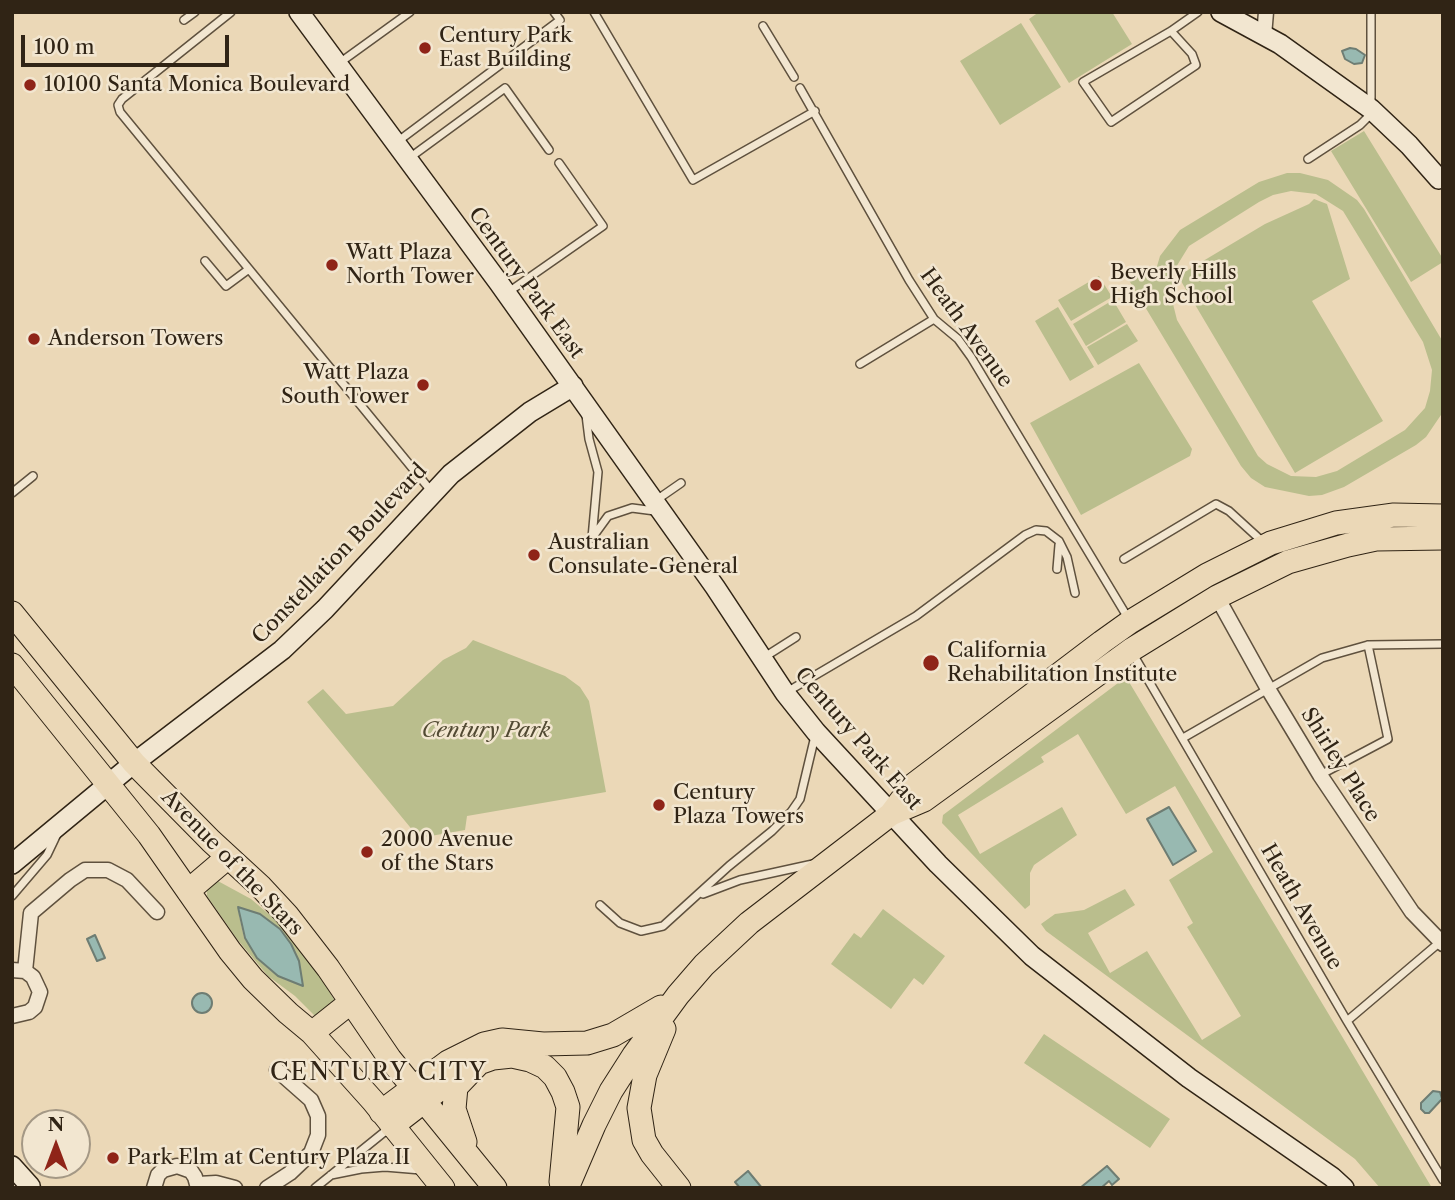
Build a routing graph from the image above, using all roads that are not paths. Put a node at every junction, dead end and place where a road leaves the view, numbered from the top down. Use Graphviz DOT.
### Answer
graph roads {
  1 [pos="195,12"];
  2 [pos="231,12"];
  3 [pos="299,12"];
  4 [pos="410,12"];
  5 [pos="554,12"];
  6 [pos="594,12"];
  7 [pos="1198,12"];
  8 [pos="1221,12"];
  9 [pos="1266,12"];
  10 [pos="1371,12"];
  11 [pos="184,20"];
  12 [pos="763,26"];
  13 [pos="1171,31"];
  14 [pos="1264,36"];
  15 [pos="338,64"];
  16 [pos="794,77"];
  17 [pos="800,88"];
  18 [pos="815,111"];
  19 [pos="1372,111"];
  20 [pos="396,143"];
  21 [pos="549,150"];
  22 [pos="408,159"];
  23 [pos="1308,159"];
  24 [pos="559,163"];
  25 [pos="1441,180"];
  26 [pos="205,261"];
  27 [pos="249,269"];
  28 [pos="506,293"];
  29 [pos="934,319"];
  30 [pos="860,364"];
  31 [pos="573,386"];
  32 [pos="585,407"];
  33 [pos="33,476"];
  34 [pos="681,483"];
  35 [pos="433,492"];
  36 [pos="12,493"];
  37 [pos="658,506"];
  38 [pos="1443,516"];
  39 [pos="1443,538"];
  40 [pos="1059,541"];
  41 [pos="1267,545"];
  42 [pos="1124,559"];
  43 [pos="1057,569"];
  44 [pos="1075,593"];
  45 [pos="1217,597"];
  46 [pos="12,613"];
  47 [pos="1130,622"];
  48 [pos="796,636"];
  49 [pos="1443,644"];
  50 [pos="1368,645"];
  51 [pos="1130,650"];
  52 [pos="763,658"];
  53 [pos="12,665"];
  54 [pos="1267,687"];
  55 [pos="785,692"];
  56 [pos="816,732"];
  57 [pos="1182,738"];
  58 [pos="134,763"];
  59 [pos="1320,775"];
  60 [pos="110,784"];
  61 [pos="891,814"];
  62 [pos="61,825"];
  63 [pos="228,857"];
  64 [pos="830,860"];
  65 [pos="12,864"];
  66 [pos="188,891"];
  67 [pos="12,896"];
  68 [pos="697,897"];
  69 [pos="600,905"];
  70 [pos="157,912"];
  71 [pos="1441,943"];
  72 [pos="19,971"];
  73 [pos="678,995"];
  74 [pos="351,1002"];
  75 [pos="12,1016"];
  76 [pos="1347,1021"];
  77 [pos="312,1033"];
  78 [pos="478,1063"];
  79 [pos="277,1070"];
  80 [pos="418,1094"];
  81 [pos="387,1119"];
  82 [pos="470,1158"];
  83 [pos="12,1166"];
  84 [pos="331,1175"];
  85 [pos="437,1180"];
  86 [pos="1443,1180"];
  87 [pos="1334,1184"];
  88 [pos="198,1186"];
  89 [pos="30,1187"];
  90 [pos="154,1188"];
  91 [pos="235,1188"];
  92 [pos="267,1188"];
  93 [pos="315,1188"];
  94 [pos="495,1188"];
  95 [pos="561,1188"];
  96 [pos="568,1188"];
  97 [pos="679,1188"];
  1 -- 11 [label="lane"];
  2 -- 27 [label="lane"];
  3 -- 15 [label="main road, Century Park East"];
  4 -- 15 [label="lane"];
  5 -- 20 [label="lane"];
  6 -- 18 [label="lane"];
  7 -- 13 [label="lane"];
  8 -- 14 [label="main road"];
  9 -- 14 [label="street"];
  10 -- 19 [label="lane"];
  12 -- 16 [label="lane"];
  13 -- 13 [label="lane"];
  14 -- 19 [label="main road"];
  15 -- 20 [label="main road, Century Park East"];
  17 -- 18 [label="lane, Heath Avenue"];
  18 -- 29 [label="lane, Heath Avenue"];
  19 -- 23 [label="lane"];
  19 -- 25 [label="main road"];
  20 -- 22 [label="main road, Century Park East"];
  21 -- 22 [label="lane"];
  22 -- 28 [label="main road, Century Park East"];
  24 -- 28 [label="lane"];
  26 -- 27 [label="lane"];
  27 -- 35 [label="lane"];
  28 -- 31 [label="main road, Century Park East"];
  29 -- 30 [label="lane"];
  29 -- 47 [label="lane, Heath Avenue"];
  31 -- 32 [label="main road, Century Park East"];
  31 -- 35 [label="main road, Constellation Boulevard"];
  32 -- 37 [label="main road, Century Park East"];
  32 -- 37 [label="lane"];
  33 -- 36 [label="lane"];
  34 -- 37 [label="lane"];
  35 -- 58 [label="main road, Constellation Boulevard"];
  37 -- 52 [label="main road, Century Park East"];
  38 -- 41 [label="main road"];
  39 -- 45 [label="main road"];
  40 -- 43 [label="lane"];
  40 -- 44 [label="lane"];
  40 -- 55 [label="lane"];
  41 -- 42 [label="lane"];
  41 -- 47 [label="main road"];
  45 -- 51 [label="main road"];
  45 -- 54 [label="street, Shirley Place"];
  46 -- 58 [label="main road, Avenue of the Stars"];
  47 -- 61 [label="main road"];
  48 -- 52 [label="lane"];
  49 -- 50 [label="lane"];
  50 -- 54 [label="lane"];
  50 -- 59 [label="lane"];
  51 -- 57 [label="lane, Heath Avenue"];
  51 -- 61 [label="main road"];
  52 -- 55 [label="main road, Century Park East"];
  53 -- 60 [label="main road, Avenue of the Stars"];
  54 -- 57 [label="lane"];
  54 -- 59 [label="street, Shirley Place"];
  55 -- 56 [label="main road, Century Park East"];
  56 -- 61 [label="main road, Century Park East"];
  56 -- 68 [label="lane"];
  57 -- 76 [label="lane, Heath Avenue"];
  58 -- 60 [label="main road, Constellation Boulevard"];
  58 -- 63 [label="main road, Avenue of the Stars"];
  59 -- 71 [label="street, Shirley Place"];
  60 -- 62 [label="main road, Constellation Boulevard"];
  60 -- 66 [label="main road, Avenue of the Stars"];
  61 -- 64 [label="main road"];
  61 -- 87 [label="main road, Century Park East"];
  62 -- 65 [label="main road, Constellation Boulevard"];
  62 -- 67 [label="lane"];
  63 -- 66 [label="main road"];
  63 -- 74 [label="main road, Avenue of the Stars"];
  64 -- 68 [label="lane"];
  64 -- 73 [label="main road"];
  66 -- 77 [label="main road, Avenue of the Stars"];
  68 -- 69 [label="lane"];
  70 -- 72 [label="street"];
  71 -- 76 [label="lane"];
  72 -- 75 [label="street"];
  73 -- 80 [label="main road"];
  73 -- 96 [label="main road"];
  73 -- 97 [label="main road"];
  74 -- 77 [label="main road"];
  74 -- 80 [label="main road, Avenue of the Stars"];
  76 -- 86 [label="lane, Heath Avenue"];
  77 -- 81 [label="main road, Avenue of the Stars"];
  78 -- 80 [label="main road"];
  78 -- 82 [label="main road"];
  78 -- 95 [label="main road"];
  79 -- 92 [label="street"];
  80 -- 81 [label="main road"];
  80 -- 82 [label="main road, Avenue of the Stars"];
  81 -- 84 [label="lane"];
  81 -- 85 [label="main road, Avenue of the Stars"];
  82 -- 94 [label="main road, Avenue of the Stars"];
  83 -- 89 [label="main road"];
  84 -- 85 [label="lane"];
  84 -- 93 [label="lane"];
  88 -- 90 [label="street"];
  88 -- 91 [label="street"];
}
